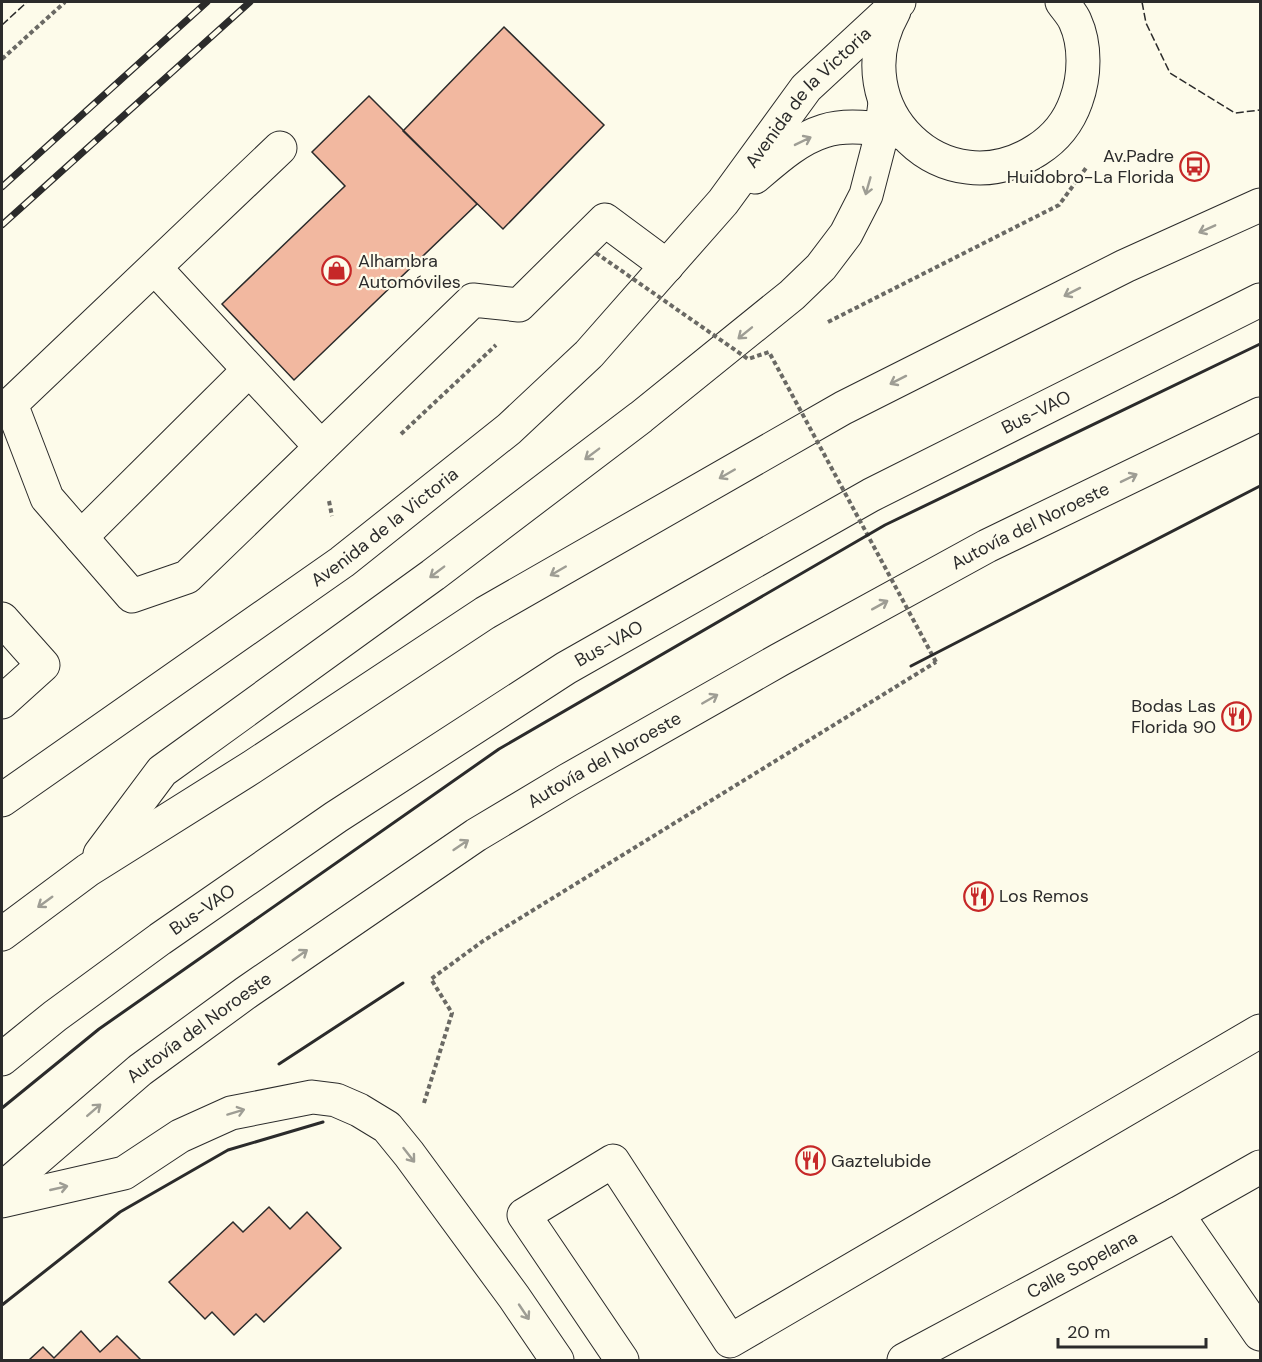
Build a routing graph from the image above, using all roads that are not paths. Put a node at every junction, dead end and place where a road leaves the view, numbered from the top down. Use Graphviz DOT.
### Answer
graph roads {
  1 [pos="899,2"];
  2 [pos="1072,8"];
  3 [pos="890,122"];
  4 [pos="280,148"];
  5 [pos="723,202"];
  6 [pos="1260,205"];
  7 [pos="667,266"];
  8 [pos="155,268"];
  9 [pos="1260,300"];
  10 [pos="248,371"];
  11 [pos="1260,414"];
  12 [pos="321,447"];
  13 [pos="81,537"];
  14 [pos="2,619"];
  15 [pos="2,702"];
  16 [pos="2,800"];
  17 [pos="88,870"];
  18 [pos="2,934"];
  19 [pos="1260,1031"];
  20 [pos="2,1059"];
  21 [pos="1260,1167"];
  22 [pos="2,1189"];
  23 [pos="2,1201"];
  24 [pos="1177,1214"];
  25 [pos="1260,1334"];
  26 [pos="557,1360"];
  27 [pos="622,1360"];
  28 [pos="904,1360"];
  1 -- 3 [label="main road"];
  1 -- 5 [label="main road, Avenida de la Victoria"];
  2 -- 3 [label="main road"];
  5 -- 3 [label="main road, Avenida de la Victoria, one-way"];
  3 -- 17 [label="main road, one-way"];
  4 -- 8 [label="main road"];
  5 -- 7 [label="main road, Avenida de la Victoria"];
  6 -- 17 [label="main road, one-way"];
  7 -- 12 [label="main road"];
  7 -- 16 [label="main road, Avenida de la Victoria"];
  8 -- 10 [label="main road"];
  8 -- 13 [label="main road"];
  9 -- 20 [label="main road, Bus-VAO"];
  10 -- 12 [label="main road"];
  10 -- 13 [label="main road"];
  22 -- 11 [label="main road, Autovía del Noroeste, one-way"];
  12 -- 13 [label="main road"];
  14 -- 15 [label="main road"];
  17 -- 18 [label="main road, one-way"];
  19 -- 27 [label="main road"];
  21 -- 24 [label="main road, Calle Sopelana"];
  23 -- 26 [label="main road, one-way"];
  24 -- 25 [label="main road"];
  24 -- 28 [label="main road, Calle Sopelana"];
}
